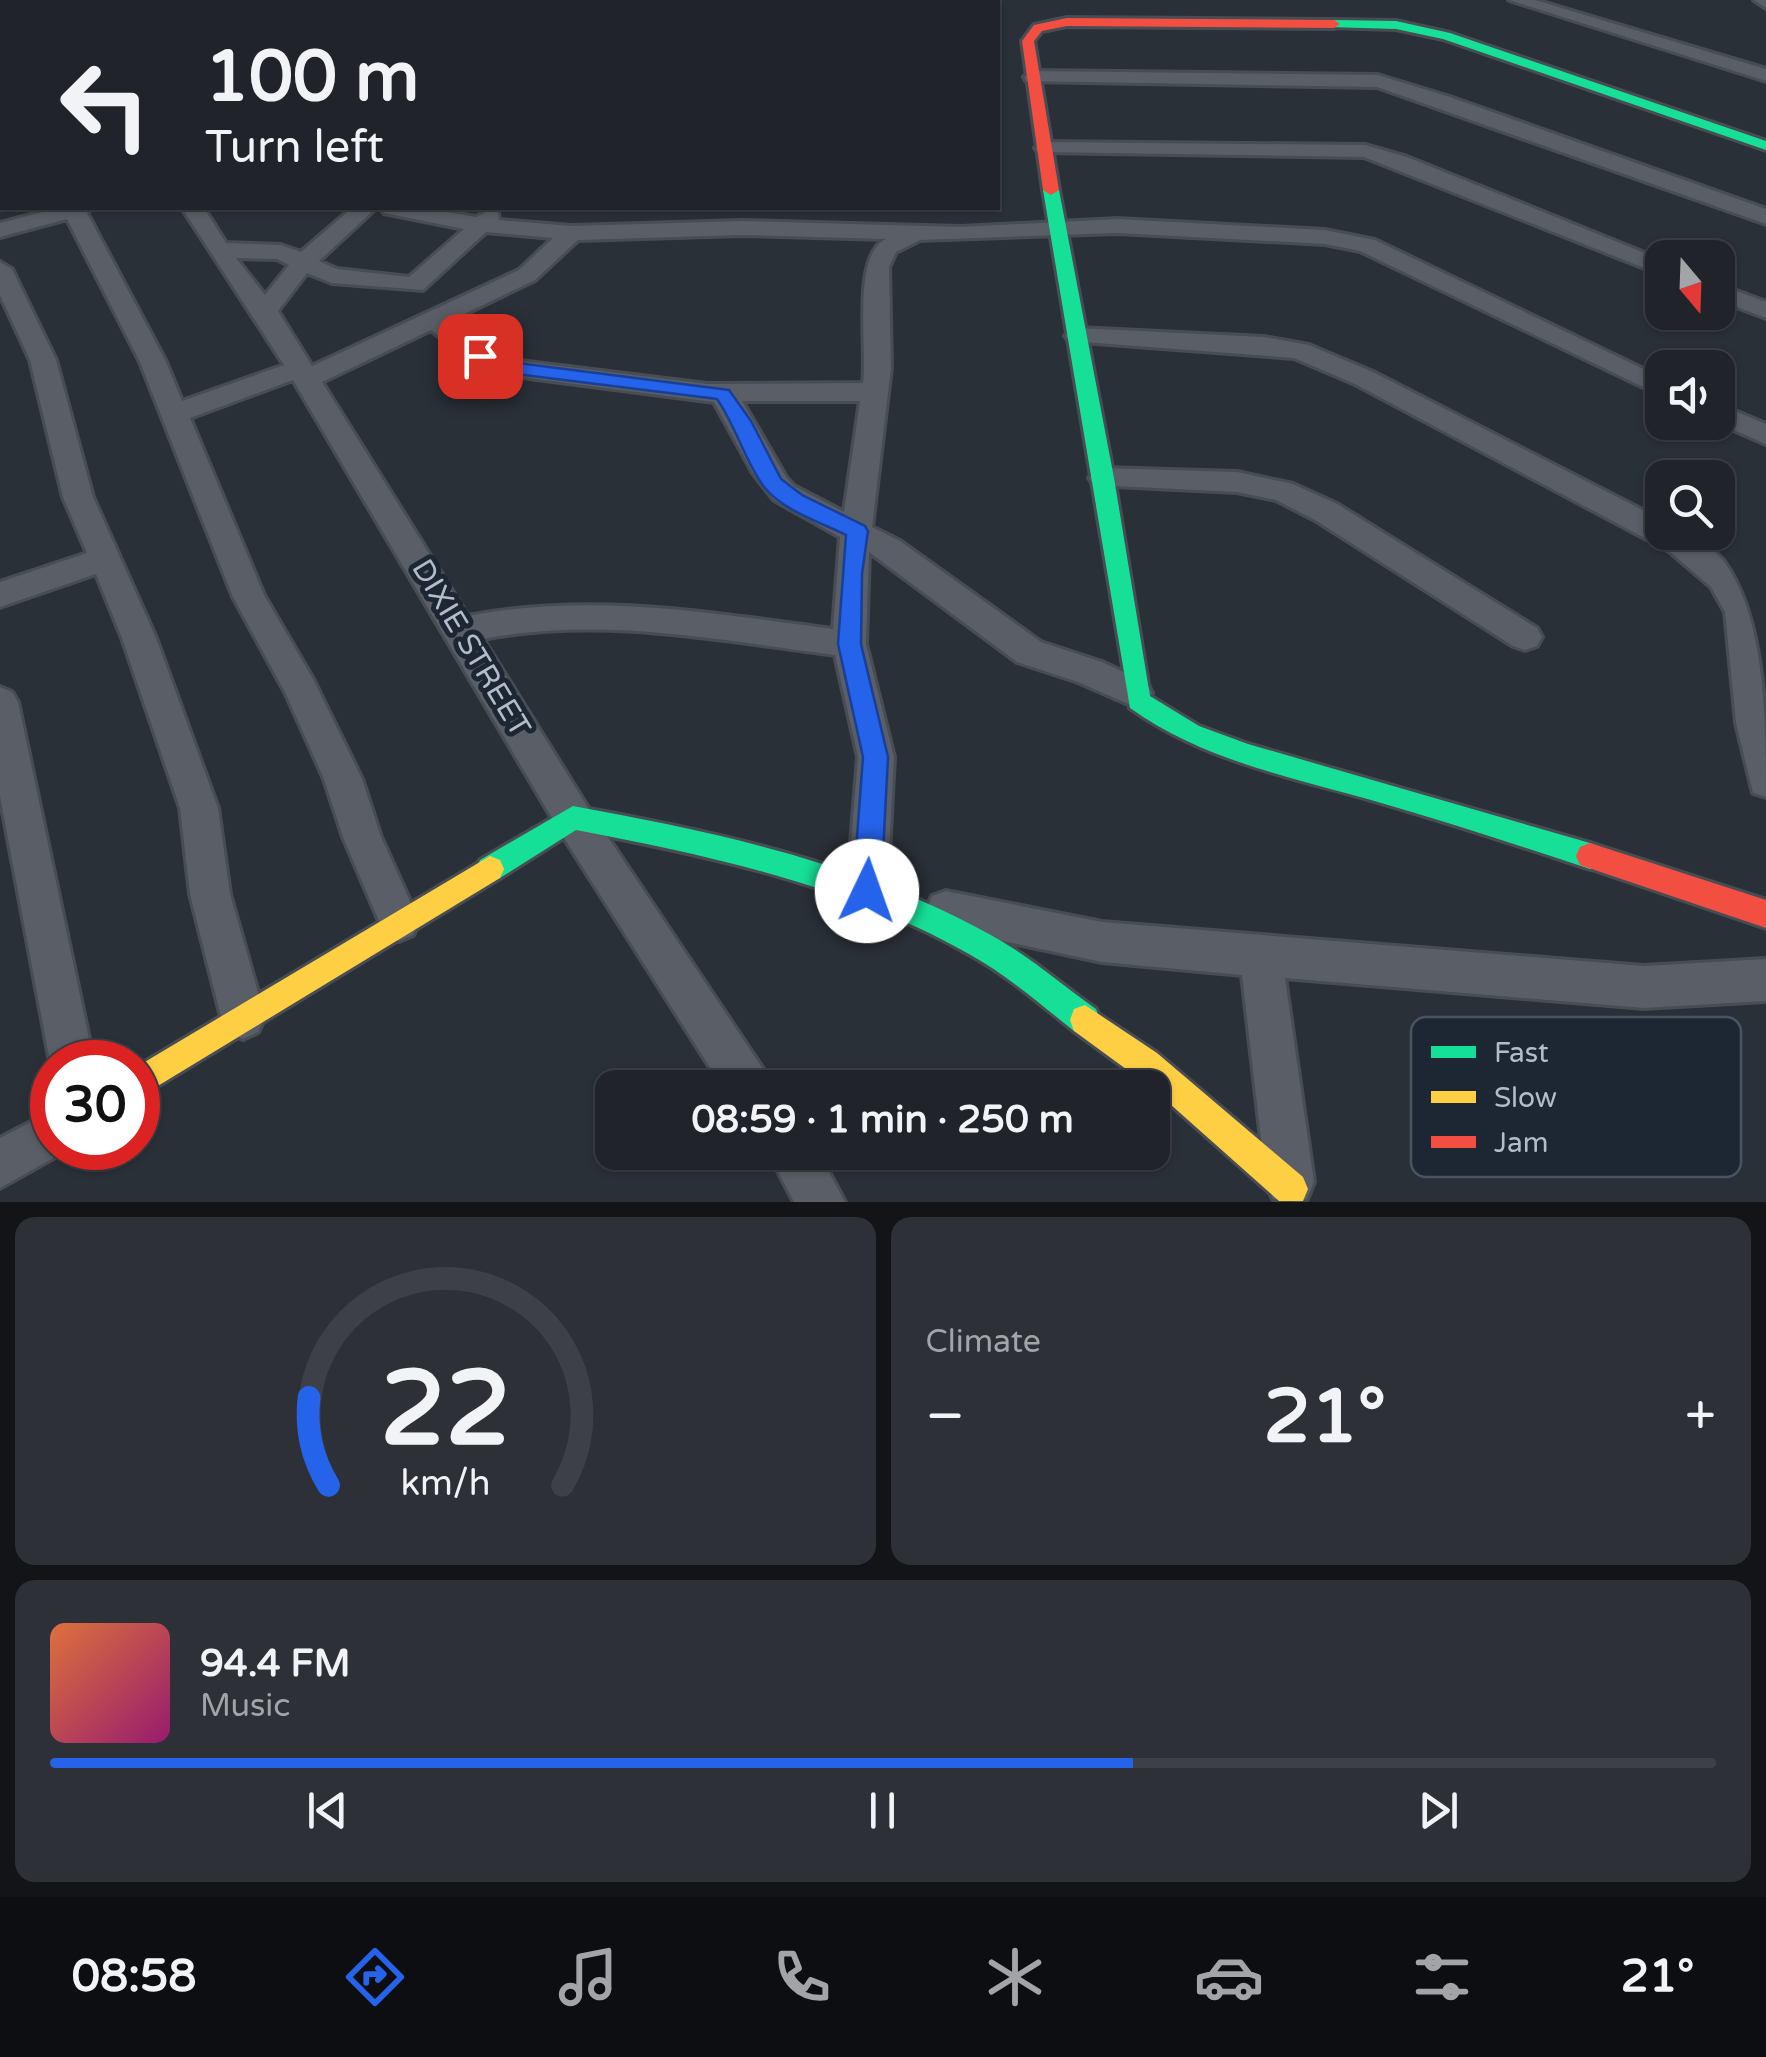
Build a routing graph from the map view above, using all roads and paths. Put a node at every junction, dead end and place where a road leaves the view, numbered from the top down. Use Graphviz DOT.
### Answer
graph roads {
  1 [pos="1516,0"];
  2 [pos="1766,75"];
  3 [pos="1033,78"];
  4 [pos="1766,146"];
  5 [pos="1046,148"];
  6 [pos="69,210"];
  7 [pos="77,210"];
  8 [pos="200,210"];
  9 [pos="363,210"];
  10 [pos="402,210"];
  11 [pos="499,210"];
  12 [pos="519,217"];
  13 [pos="1766,217"];
  14 [pos="674,219"];
  15 [pos="889,219"];
  16 [pos="834,220"];
  17 [pos="480,225"];
  18 [pos="1057,229"];
  19 [pos="0,230"];
  20 [pos="572,233"];
  21 [pos="218,250"];
  22 [pos="1645,261"];
  23 [pos="304,262"];
  24 [pos="0,269"];
  25 [pos="535,269"];
  26 [pos="1735,298"];
  27 [pos="265,311"];
  28 [pos="1766,311"];
  29 [pos="436,322"];
  30 [pos="1078,336"];
  31 [pos="303,374"];
  32 [pos="1645,380"];
  33 [pos="874,392"];
  34 [pos="722,394"];
  35 [pos="173,414"];
  36 [pos="1735,421"];
  37 [pos="1766,435"];
  38 [pos="1104,478"];
  39 [pos="857,531"];
  40 [pos="102,560"];
  41 [pos="0,594"];
  42 [pos="460,632"];
  43 [pos="1525,637"];
  44 [pos="850,644"];
  45 [pos="1135,693"];
  46 [pos="0,702"];
  47 [pos="1766,781"];
  48 [pos="574,818"];
  49 [pos="882,898"];
  50 [pos="1766,914"];
  51 [pos="399,921"];
  52 [pos="1261,954"];
  53 [pos="1766,980"];
  54 [pos="244,1017"];
  55 [pos="68,1040"];
  56 [pos="160,1069"];
  57 [pos="738,1070"];
  58 [pos="30,1147"];
  59 [pos="0,1164"];
  60 [pos="801,1170"];
  61 [pos="1294,1198"];
  62 [pos="820,1202"];
  1 -- 2 [label="street"];
  3 -- 4 [label="street"];
  3 -- 5 [label="street"];
  3 -- 13 [label="street"];
  5 -- 18 [label="street"];
  5 -- 22 [label="street"];
  6 -- 19 [label="street"];
  7 -- 35 [label="street"];
  8 -- 21 [label="street, DIXIE STREET"];
  9 -- 23 [label="street"];
  10 -- 17 [label="street"];
  11 -- 17 [label="street"];
  12 -- 17 [label="street"];
  12 -- 20 [label="street"];
  12 -- 25 [label="street"];
  14 -- 16 [label="street"];
  14 -- 20 [label="street"];
  15 -- 16 [label="street"];
  15 -- 18 [label="street"];
  15 -- 33 [label="street"];
  17 -- 23 [label="street"];
  18 -- 30 [label="street"];
  18 -- 32 [label="street"];
  20 -- 25 [label="street"];
  21 -- 23 [label="street"];
  21 -- 27 [label="street, DIXIE STREET"];
  23 -- 27 [label="street"];
  24 -- 40 [label="street"];
  25 -- 29 [label="street"];
  26 -- 28 [label="street"];
  27 -- 31 [label="street, DIXIE STREET"];
  29 -- 31 [label="street"];
  29 -- 34 [label="street"];
  30 -- 38 [label="street"];
  30 -- 47 [label="street"];
  31 -- 35 [label="street"];
  31 -- 42 [label="street, DIXIE STREET"];
  33 -- 34 [label="street"];
  33 -- 39 [label="street"];
  34 -- 39 [label="street"];
  35 -- 51 [label="street"];
  36 -- 37 [label="street"];
  38 -- 43 [label="street"];
  38 -- 45 [label="street"];
  39 -- 44 [label="street"];
  39 -- 45 [label="street"];
  40 -- 41 [label="street"];
  40 -- 54 [label="street"];
  42 -- 44 [label="street"];
  42 -- 48 [label="street, DIXIE STREET"];
  44 -- 49 [label="street"];
  45 -- 50 [label="street"];
  46 -- 55 [label="street"];
  48 -- 49 [label="street"];
  48 -- 51 [label="street"];
  48 -- 57 [label="street, DIXIE STREET"];
  49 -- 52 [label="street"];
  49 -- 61 [label="street"];
  51 -- 54 [label="street"];
  52 -- 53 [label="street"];
  52 -- 61 [label="street"];
  54 -- 56 [label="street"];
  58 -- 59 [label="street"];
  60 -- 62 [label="street"];
}
